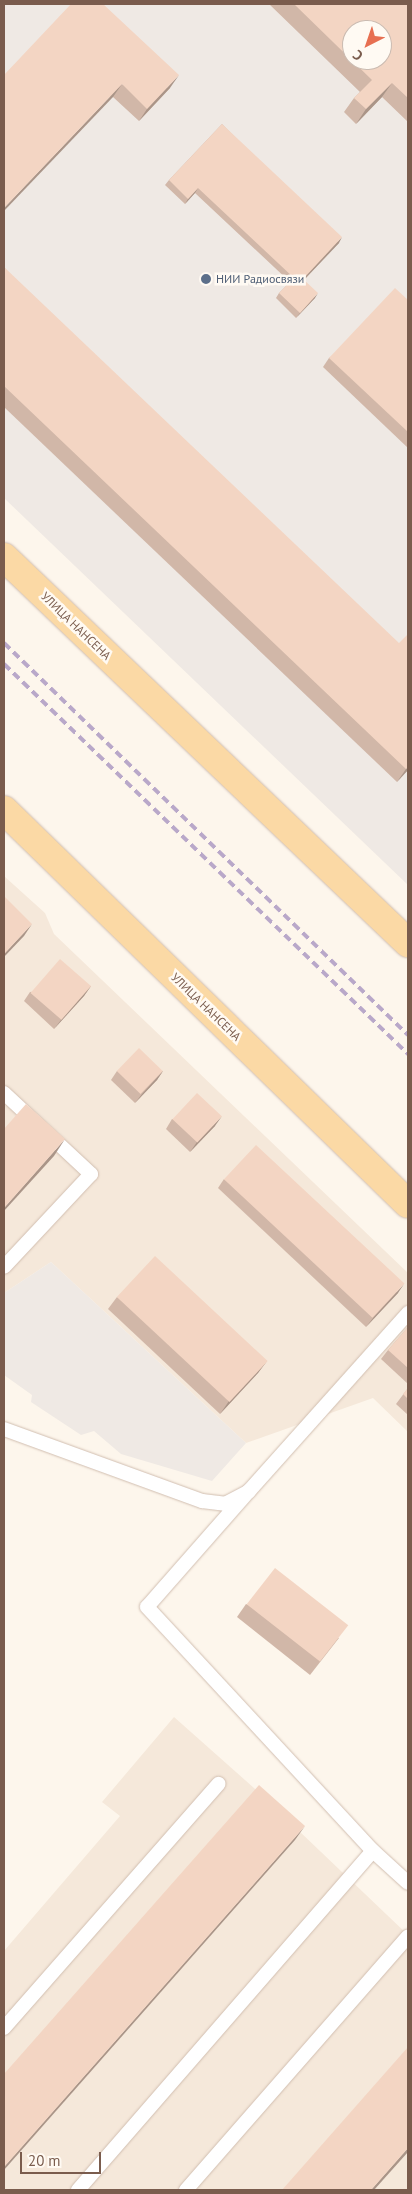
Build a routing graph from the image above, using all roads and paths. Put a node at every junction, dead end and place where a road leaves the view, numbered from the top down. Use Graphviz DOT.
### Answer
graph roads {
  1 [pos="4,557"];
  2 [pos="8,822"];
  3 [pos="408,943"];
  4 [pos="5,1097"];
  5 [pos="408,1204"];
  6 [pos="4,1267"];
  7 [pos="408,1313"];
  8 [pos="4,1429"];
  9 [pos="248,1491"];
  10 [pos="218,1784"];
  11 [pos="373,1851"];
  12 [pos="408,1883"];
  13 [pos="408,1936"];
  14 [pos="4,2028"];
  15 [pos="78,2190"];
  16 [pos="186,2190"];
  1 -- 3 [label="main road, УЛИЦА НАНСЕНА"];
  2 -- 5 [label="main road, УЛИЦА НАНСЕНА"];
  4 -- 6 [label="lane"];
  7 -- 9 [label="lane"];
  8 -- 9 [label="lane"];
  9 -- 11 [label="lane"];
  10 -- 14 [label="lane"];
  11 -- 12 [label="lane"];
  11 -- 15 [label="lane"];
  13 -- 16 [label="lane"];
}
